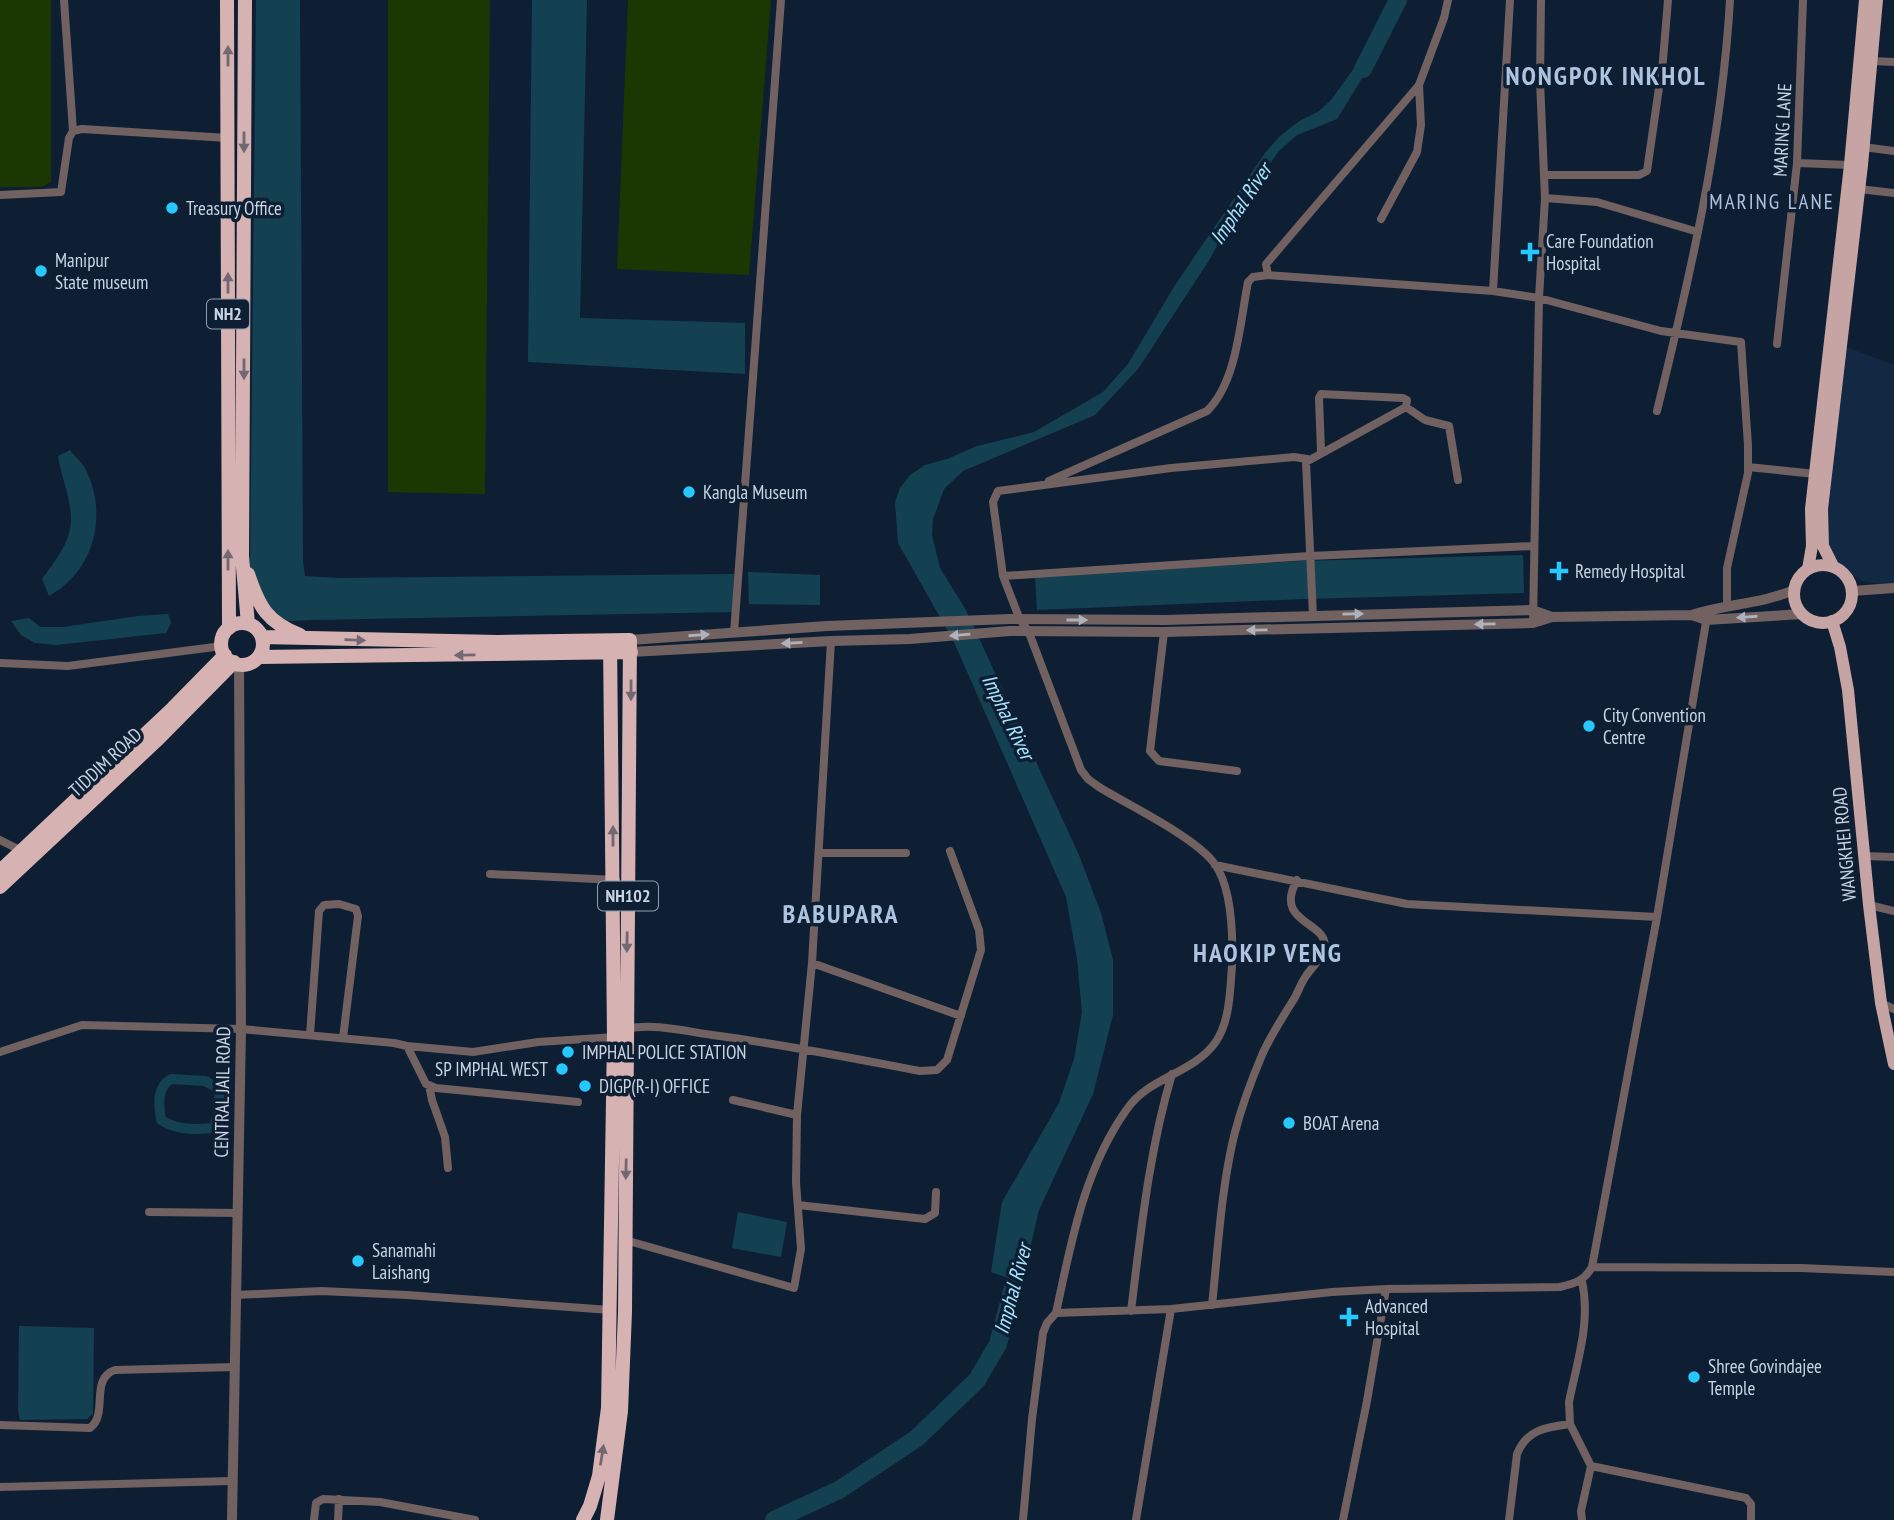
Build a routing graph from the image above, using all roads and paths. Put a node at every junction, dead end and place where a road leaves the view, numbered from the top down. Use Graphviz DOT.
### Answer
graph roads {
  1 [pos="64,0"];
  2 [pos="227,0"];
  3 [pos="245,0"];
  4 [pos="781,0"];
  5 [pos="1448,0"];
  6 [pos="1510,0"];
  7 [pos="1541,0"];
  8 [pos="1668,0"];
  9 [pos="1730,0"];
  10 [pos="1803,0"];
  11 [pos="1865,0"];
  12 [pos="1877,0"];
  13 [pos="1871,61"];
  14 [pos="1894,62"];
  15 [pos="1419,85"];
  16 [pos="73,131"];
  17 [pos="228,138"];
  18 [pos="1863,148"];
  19 [pos="1894,150"];
  20 [pos="1797,163"];
  21 [pos="1850,165"];
  22 [pos="1545,175"];
  23 [pos="1859,189"];
  24 [pos="1894,192"];
  25 [pos="0,195"];
  26 [pos="1545,198"];
  27 [pos="1381,219"];
  28 [pos="1698,232"];
  29 [pos="1268,275"];
  30 [pos="1493,291"];
  31 [pos="1539,298"];
  32 [pos="1676,334"];
  33 [pos="1777,344"];
  34 [pos="1406,407"];
  35 [pos="1657,411"];
  36 [pos="1321,452"];
  37 [pos="1307,459"];
  38 [pos="1748,467"];
  39 [pos="1815,474"];
  40 [pos="1458,480"];
  41 [pos="1040,485"];
  42 [pos="1533,546"];
  43 [pos="242,556"];
  44 [pos="1310,556"];
  45 [pos="1833,566"];
  46 [pos="1808,569"];
  47 [pos="1003,576"];
  48 [pos="1894,588"];
  49 [pos="1794,590"];
  50 [pos="1852,591"];
  51 [pos="1727,607"];
  52 [pos="1532,610"];
  53 [pos="1803,614"];
  54 [pos="1313,615"];
  55 [pos="1707,615"];
  56 [pos="1552,617"];
  57 [pos="1014,619"];
  58 [pos="1832,621"];
  59 [pos="1533,623"];
  60 [pos="248,624"];
  61 [pos="229,628"];
  62 [pos="1028,630"];
  63 [pos="1164,632"];
  64 [pos="734,633"];
  65 [pos="262,637"];
  66 [pos="307,638"];
  67 [pos="831,640"];
  68 [pos="631,646"];
  69 [pos="610,647"];
  70 [pos="230,657"];
  71 [pos="259,657"];
  72 [pos="0,663"];
  73 [pos="1237,771"];
  74 [pos="613,785"];
  75 [pos="630,785"];
  76 [pos="0,840"];
  77 [pos="950,851"];
  78 [pos="819,853"];
  79 [pos="906,853"];
  80 [pos="26,855"];
  81 [pos="1865,856"];
  82 [pos="1894,857"];
  83 [pos="1215,864"];
  84 [pos="0,871"];
  85 [pos="490,874"];
  86 [pos="613,879"];
  87 [pos="1297,880"];
  88 [pos="628,881"];
  89 [pos="0,887"];
  90 [pos="1869,905"];
  91 [pos="1894,911"];
  92 [pos="1657,917"];
  93 [pos="812,963"];
  94 [pos="1881,1003"];
  95 [pos="1894,1009"];
  96 [pos="961,1016"];
  97 [pos="241,1028"];
  98 [pos="627,1028"];
  99 [pos="310,1035"];
  100 [pos="344,1038"];
  101 [pos="614,1038"];
  102 [pos="407,1046"];
  103 [pos="804,1050"];
  104 [pos="0,1052"];
  105 [pos="1894,1064"];
  106 [pos="1172,1074"];
  107 [pos="429,1085"];
  108 [pos="733,1100"];
  109 [pos="578,1102"];
  110 [pos="797,1115"];
  111 [pos="447,1168"];
  112 [pos="936,1192"];
  113 [pos="798,1205"];
  114 [pos="149,1212"];
  115 [pos="238,1213"];
  116 [pos="625,1240"];
  117 [pos="1592,1267"];
  118 [pos="1894,1272"];
  119 [pos="1582,1281"];
  120 [pos="1386,1289"];
  121 [pos="236,1295"];
  122 [pos="1212,1305"];
  123 [pos="1171,1309"];
  124 [pos="618,1311"];
  125 [pos="1131,1311"];
  126 [pos="1056,1313"];
  127 [pos="234,1367"];
  128 [pos="1570,1424"];
  129 [pos="0,1425"];
  130 [pos="1591,1466"];
  131 [pos="232,1481"];
  132 [pos="0,1487"];
  133 [pos="339,1499"];
  134 [pos="232,1520"];
  135 [pos="314,1520"];
  136 [pos="338,1520"];
  137 [pos="475,1520"];
  138 [pos="583,1520"];
  139 [pos="607,1520"];
  140 [pos="1023,1520"];
  141 [pos="1136,1520"];
  142 [pos="1343,1520"];
  143 [pos="1509,1520"];
  144 [pos="1582,1520"];
  145 [pos="1751,1520"];
  1 -- 16 [label="street"];
  17 -- 2 [label="highway, NH2, one-way"];
  3 -- 43 [label="highway, NH2, one-way"];
  4 -- 64 [label="street"];
  5 -- 15 [label="street"];
  6 -- 30 [label="street"];
  7 -- 22 [label="street"];
  8 -- 22 [label="street"];
  9 -- 28 [label="street"];
  10 -- 20 [label="street, MARING LANE"];
  11 -- 21 [label="main road"];
  12 -- 13 [label="main road"];
  13 -- 14 [label="street"];
  13 -- 18 [label="main road"];
  15 -- 27 [label="street"];
  15 -- 29 [label="street"];
  16 -- 17 [label="street"];
  16 -- 25 [label="street"];
  61 -- 17 [label="highway, NH2, one-way"];
  18 -- 19 [label="street"];
  18 -- 23 [label="main road"];
  20 -- 21 [label="street"];
  20 -- 33 [label="street, MARING LANE"];
  21 -- 39 [label="main road"];
  22 -- 26 [label="street"];
  23 -- 24 [label="street"];
  23 -- 45 [label="main road"];
  26 -- 28 [label="street"];
  26 -- 31 [label="street"];
  28 -- 32 [label="street"];
  29 -- 30 [label="street"];
  29 -- 41 [label="street"];
  30 -- 31 [label="street"];
  31 -- 32 [label="street"];
  31 -- 42 [label="street"];
  32 -- 35 [label="street"];
  32 -- 38 [label="street"];
  34 -- 36 [label="street"];
  34 -- 36 [label="street"];
  34 -- 40 [label="street"];
  36 -- 37 [label="street"];
  37 -- 41 [label="street"];
  37 -- 44 [label="street"];
  38 -- 39 [label="street"];
  38 -- 51 [label="street"];
  39 -- 46 [label="main road"];
  41 -- 47 [label="street"];
  42 -- 44 [label="street"];
  42 -- 52 [label="street"];
  43 -- 60 [label="highway, NH2"];
  43 -- 66 [label="highway"];
  44 -- 47 [label="street"];
  44 -- 54 [label="street"];
  45 -- 46 [label="main road"];
  45 -- 50 [label="main road"];
  46 -- 49 [label="main road"];
  47 -- 57 [label="street"];
  48 -- 50 [label="street"];
  49 -- 51 [label="street"];
  49 -- 53 [label="main road"];
  50 -- 58 [label="main road"];
  51 -- 55 [label="street"];
  54 -- 52 [label="street, one-way"];
  52 -- 56 [label="street"];
  52 -- 59 [label="street"];
  53 -- 55 [label="street, one-way"];
  53 -- 58 [label="main road"];
  57 -- 54 [label="street, one-way"];
  55 -- 56 [label="street"];
  55 -- 92 [label="street"];
  56 -- 59 [label="street"];
  57 -- 62 [label="street"];
  57 -- 64 [label="street"];
  58 -- 81 [label="main road, WANGKHEI ROAD"];
  59 -- 63 [label="street, one-way"];
  60 -- 61 [label="highway"];
  60 -- 65 [label="highway"];
  61 -- 70 [label="highway, NH2"];
  62 -- 63 [label="street"];
  62 -- 67 [label="street, one-way"];
  62 -- 83 [label="street"];
  63 -- 73 [label="street"];
  68 -- 64 [label="street, one-way"];
  65 -- 66 [label="highway"];
  65 -- 71 [label="highway"];
  66 -- 69 [label="highway, one-way"];
  67 -- 68 [label="street, one-way"];
  67 -- 78 [label="street"];
  68 -- 69 [label="highway"];
  68 -- 75 [label="highway, NH102, one-way"];
  69 -- 71 [label="highway, one-way"];
  69 -- 74 [label="highway, NH102"];
  70 -- 71 [label="highway, NH2"];
  70 -- 72 [label="street"];
  70 -- 80 [label="highway, NH2"];
  70 -- 97 [label="street, CENTRAL JAIL ROAD"];
  74 -- 75 [label="highway"];
  86 -- 74 [label="highway, NH102, one-way"];
  75 -- 88 [label="highway, NH102"];
  76 -- 80 [label="street"];
  77 -- 96 [label="street"];
  78 -- 79 [label="street"];
  78 -- 93 [label="street"];
  80 -- 84 [label="highway, NH2"];
  80 -- 89 [label="highway, NH2"];
  81 -- 82 [label="street"];
  81 -- 90 [label="main road, WANGKHEI ROAD"];
  83 -- 87 [label="street"];
  83 -- 106 [label="street"];
  85 -- 86 [label="street"];
  86 -- 88 [label="street"];
  86 -- 101 [label="highway, NH102"];
  87 -- 92 [label="street"];
  87 -- 122 [label="street"];
  88 -- 98 [label="highway, NH102, one-way"];
  90 -- 91 [label="street"];
  90 -- 94 [label="main road, WANGKHEI ROAD"];
  92 -- 117 [label="street"];
  93 -- 96 [label="street"];
  93 -- 103 [label="street"];
  94 -- 95 [label="street"];
  94 -- 105 [label="main road, WANGKHEI ROAD"];
  96 -- 103 [label="street"];
  97 -- 99 [label="street"];
  97 -- 104 [label="street"];
  97 -- 115 [label="street, CENTRAL JAIL ROAD"];
  98 -- 101 [label="street"];
  98 -- 103 [label="street"];
  98 -- 116 [label="highway, NH102, one-way"];
  99 -- 100 [label="street"];
  99 -- 100 [label="street"];
  100 -- 102 [label="street"];
  101 -- 102 [label="street"];
  101 -- 124 [label="highway, NH102"];
  102 -- 107 [label="street"];
  103 -- 110 [label="street"];
  106 -- 125 [label="street"];
  106 -- 126 [label="street"];
  107 -- 109 [label="street"];
  107 -- 111 [label="street"];
  108 -- 110 [label="street"];
  110 -- 113 [label="street"];
  112 -- 113 [label="street"];
  113 -- 116 [label="street"];
  114 -- 115 [label="street"];
  115 -- 121 [label="street, CENTRAL JAIL ROAD"];
  116 -- 124 [label="highway, NH102"];
  117 -- 118 [label="street"];
  117 -- 119 [label="street"];
  119 -- 120 [label="street"];
  119 -- 128 [label="street"];
  120 -- 122 [label="street"];
  120 -- 142 [label="street"];
  121 -- 124 [label="street"];
  121 -- 127 [label="street, CENTRAL JAIL ROAD"];
  122 -- 123 [label="street"];
  123 -- 125 [label="street"];
  123 -- 141 [label="street"];
  138 -- 124 [label="highway, NH102, one-way"];
  124 -- 139 [label="highway, NH102"];
  125 -- 126 [label="street"];
  126 -- 140 [label="street"];
  127 -- 129 [label="street"];
  127 -- 131 [label="street, CENTRAL JAIL ROAD"];
  128 -- 130 [label="street"];
  128 -- 143 [label="street"];
  130 -- 144 [label="street"];
  130 -- 145 [label="street"];
  131 -- 132 [label="street"];
  131 -- 134 [label="street, CENTRAL JAIL ROAD"];
  133 -- 135 [label="street"];
  133 -- 136 [label="street"];
  133 -- 137 [label="street"];
}
